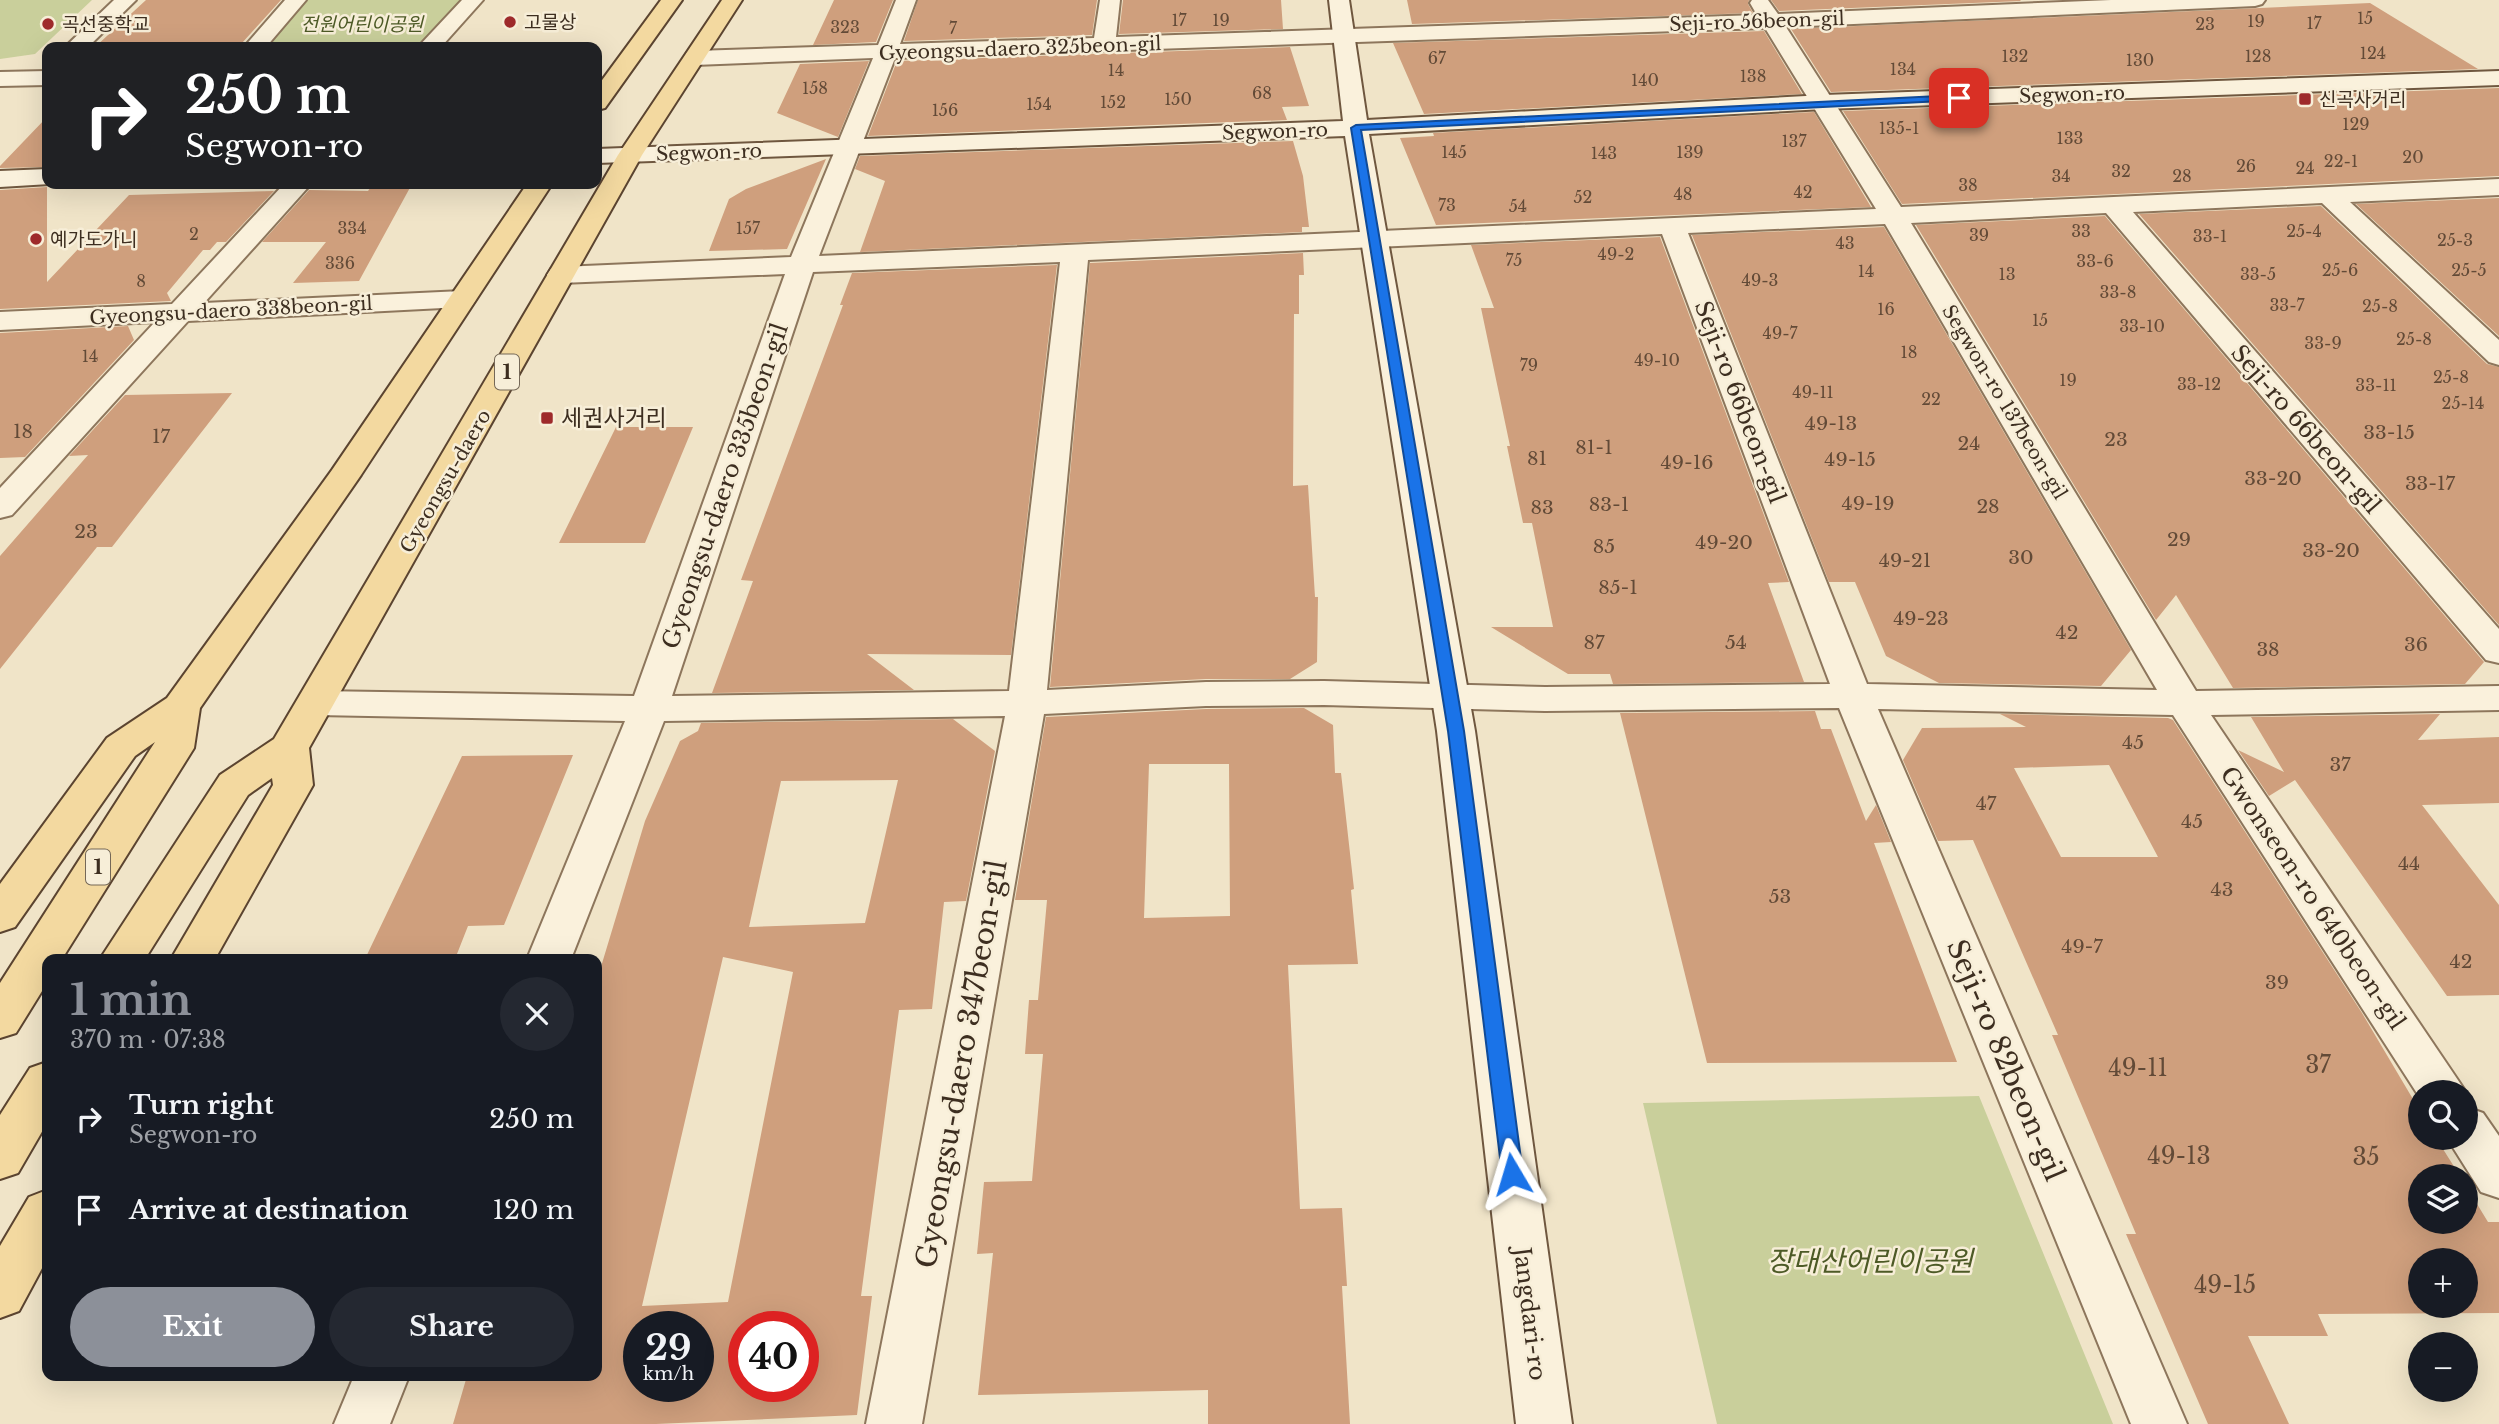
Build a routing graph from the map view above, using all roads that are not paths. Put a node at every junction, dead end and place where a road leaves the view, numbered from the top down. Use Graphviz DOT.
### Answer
graph roads {
  1 [pos="126,0"];
  2 [pos="296,0"];
  3 [pos="473,0"];
  4 [pos="672,0"];
  5 [pos="732,0"];
  6 [pos="906,0"];
  7 [pos="1110,0"];
  8 [pos="1758,0"];
  9 [pos="2255,0"];
  10 [pos="2115,3"];
  11 [pos="1952,6"];
  12 [pos="1341,18"];
  13 [pos="1770,21"];
  14 [pos="80,42"];
  15 [pos="259,42"];
  16 [pos="434,42"];
  17 [pos="1104,45"];
  18 [pos="885,53"];
  19 [pos="695,58"];
  20 [pos="42,76"];
  21 [pos="2499,78"];
  22 [pos="0,79"];
  23 [pos="602,96"];
  24 [pos="1824,103"];
  25 [pos="1356,128"];
  26 [pos="851,147"];
  27 [pos="630,155"];
  28 [pos="602,156"];
  29 [pos="42,177"];
  30 [pos="0,179"];
  31 [pos="2499,187"];
  32 [pos="293,189"];
  33 [pos="536,189"];
  34 [pos="2328,195"];
  35 [pos="2113,205"];
  36 [pos="1894,216"];
  37 [pos="1672,226"];
  38 [pos="1375,240"];
  39 [pos="1075,253"];
  40 [pos="802,264"];
  41 [pos="561,275"];
  42 [pos="462,299"];
  43 [pos="178,313"];
  44 [pos="0,321"];
  45 [pos="2499,356"];
  46 [pos="15,474"];
  47 [pos="0,508"];
  48 [pos="2499,652"];
  49 [pos="1450,696"];
  50 [pos="1853,696"];
  51 [pos="2499,698"];
  52 [pos="317,703"];
  53 [pos="2184,703"];
  54 [pos="1027,704"];
  55 [pos="181,707"];
  56 [pos="649,709"];
  57 [pos="289,748"];
  58 [pos="0,916"];
  59 [pos="42,954"];
  60 [pos="42,954"];
  61 [pos="125,954"];
  62 [pos="196,954"];
  63 [pos="551,954"];
  64 [pos="0,1020"];
  65 [pos="2434,1080"];
  66 [pos="42,1089"];
  67 [pos="2478,1145"];
  68 [pos="0,1158"];
  69 [pos="2499,1177"];
  70 [pos="42,1221"];
  71 [pos="0,1294"];
  72 [pos="380,1381"];
  73 [pos="362,1424"];
  74 [pos="894,1424"];
  75 [pos="1544,1424"];
  76 [pos="2159,1424"];
  1 -- 14 [label="street"];
  2 -- 15 [label="street"];
  3 -- 16 [label="street"];
  4 -- 23 [label="main road"];
  5 -- 19 [label="main road, Gyeongsu-daero / 1"];
  6 -- 18 [label="street, Gyeongsu-daero 335beon-gil"];
  7 -- 17 [label="street"];
  8 -- 13 [label="street, Segwon-ro 137beon-gil"];
  9 -- 10 [label="street, Seji-ro 56beon-gil"];
  10 -- 11 [label="street, Seji-ro 56beon-gil"];
  11 -- 13 [label="street, Seji-ro 56beon-gil"];
  12 -- 13 [label="street, Seji-ro 56beon-gil"];
  12 -- 17 [label="street, Gyeongsu-daero 325beon-gil"];
  12 -- 25 [label="street, Jangdari-ro"];
  13 -- 24 [label="street, Segwon-ro 137beon-gil"];
  17 -- 18 [label="street, Gyeongsu-daero 325beon-gil"];
  18 -- 19 [label="street, Gyeongsu-daero 325beon-gil"];
  18 -- 26 [label="street, Gyeongsu-daero 335beon-gil"];
  19 -- 27 [label="main road, Gyeongsu-daero / 1"];
  20 -- 22 [label="street"];
  21 -- 24 [label="street, Segwon-ro"];
  24 -- 25 [label="street, Segwon-ro"];
  24 -- 36 [label="street, Segwon-ro 137beon-gil"];
  25 -- 26 [label="street, Segwon-ro"];
  25 -- 38 [label="street, Jangdari-ro"];
  26 -- 27 [label="street, Segwon-ro"];
  26 -- 40 [label="street, Gyeongsu-daero 335beon-gil"];
  27 -- 28 [label="street, Segwon-ro"];
  27 -- 41 [label="main road, Gyeongsu-daero / 1"];
  29 -- 30 [label="street"];
  31 -- 34 [label="street"];
  32 -- 43 [label="street"];
  33 -- 42 [label="main road, 1"];
  34 -- 35 [label="street"];
  34 -- 45 [label="street"];
  35 -- 36 [label="street"];
  35 -- 48 [label="street, Seji-ro 66beon-gil"];
  36 -- 37 [label="street"];
  36 -- 53 [label="street, Segwon-ro 137beon-gil"];
  37 -- 38 [label="street"];
  37 -- 50 [label="street, Seji-ro 66beon-gil"];
  38 -- 39 [label="street"];
  38 -- 49 [label="street, Jangdari-ro"];
  39 -- 40 [label="street"];
  39 -- 54 [label="street"];
  40 -- 41 [label="street"];
  40 -- 56 [label="street, Gyeongsu-daero 335beon-gil"];
  41 -- 52 [label="main road, Gyeongsu-daero / 1"];
  42 -- 43 [label="street, Gyeongsu-daero 338beon-gil"];
  42 -- 55 [label="main road, 1"];
  43 -- 44 [label="street, Gyeongsu-daero 338beon-gil"];
  43 -- 46 [label="street"];
  46 -- 47 [label="street"];
  49 -- 50 [label="street"];
  49 -- 54 [label="street"];
  49 -- 75 [label="street, Jangdari-ro"];
  50 -- 53 [label="street"];
  50 -- 76 [label="street, Seji-ro 82beon-gil"];
  51 -- 53 [label="street"];
  52 -- 56 [label="street"];
  52 -- 57 [label="main road, Gyeongsu-daero / 1"];
  53 -- 65 [label="street, Gwonseon-ro 640beon-gil"];
  54 -- 56 [label="street"];
  54 -- 74 [label="street, Gyeongsu-daero 347beon-gil"];
  55 -- 58 [label="main road"];
  55 -- 59 [label="main road, 1"];
  56 -- 63 [label="street"];
  57 -- 61 [label="main road, Gyeongsu-daero / 1"];
  57 -- 62 [label="main road"];
  60 -- 64 [label="main road, 1"];
  66 -- 68 [label="main road"];
  67 -- 69 [label="street"];
  70 -- 71 [label="main road"];
  72 -- 73 [label="street"];
}
